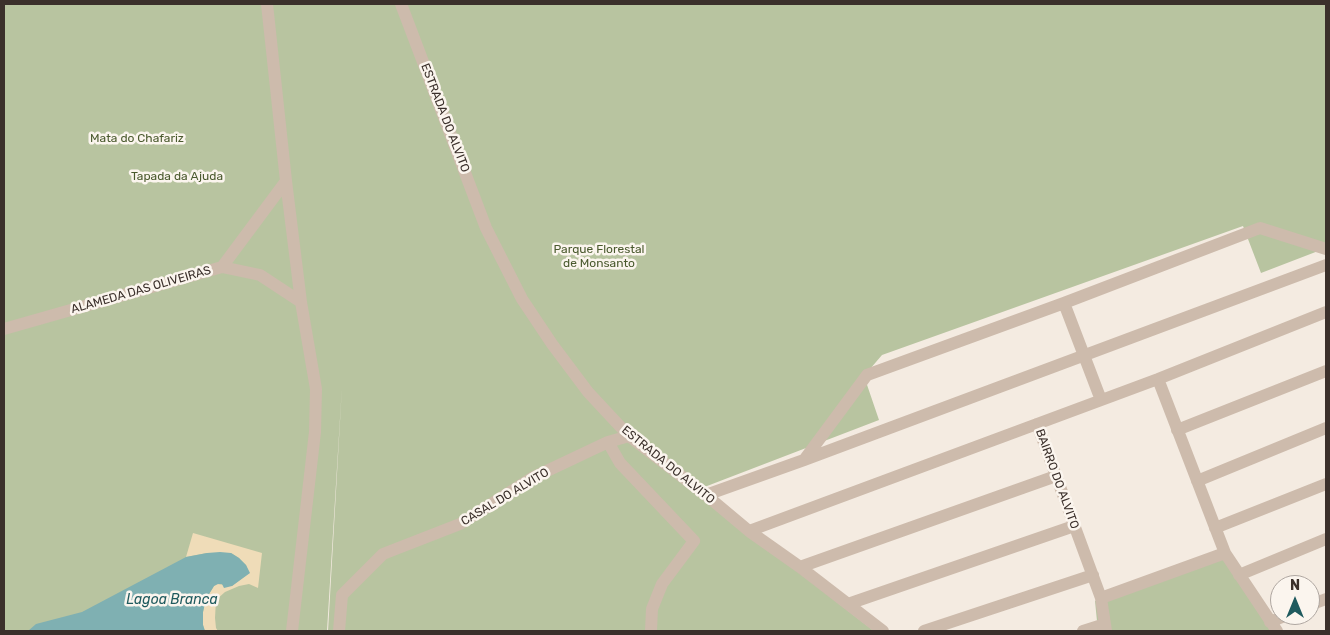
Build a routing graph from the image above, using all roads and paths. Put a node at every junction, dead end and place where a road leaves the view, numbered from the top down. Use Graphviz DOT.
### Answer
graph roads {
  1 [pos="267,4"];
  2 [pos="401,4"];
  3 [pos="286,181"];
  4 [pos="1326,249"];
  5 [pos="1326,266"];
  6 [pos="222,267"];
  7 [pos="301,302"];
  8 [pos="1064,303"];
  9 [pos="1326,312"];
  10 [pos="4,329"];
  11 [pos="1084,356"];
  12 [pos="1326,370"];
  13 [pos="1158,379"];
  14 [pos="1101,400"];
  15 [pos="1037,424"];
  16 [pos="1326,428"];
  17 [pos="1177,430"];
  18 [pos="629,436"];
  19 [pos="608,442"];
  20 [pos="804,460"];
  21 [pos="1056,476"];
  22 [pos="1197,481"];
  23 [pos="1326,484"];
  24 [pos="706,495"];
  25 [pos="1074,526"];
  26 [pos="1215,528"];
  27 [pos="749,531"];
  28 [pos="1326,539"];
  29 [pos="1224,553"];
  30 [pos="800,567"];
  31 [pos="1093,575"];
  32 [pos="1239,575"];
  33 [pos="1101,598"];
  34 [pos="848,604"];
  35 [pos="1105,627"];
  36 [pos="1274,627"];
  37 [pos="292,631"];
  38 [pos="339,631"];
  39 [pos="651,631"];
  40 [pos="883,631"];
  41 [pos="924,631"];
  42 [pos="1083,631"];
  1 -- 3 [label="street"];
  2 -- 18 [label="street, ESTRADA DO ALVITO"];
  3 -- 6 [label="street"];
  3 -- 7 [label="street"];
  4 -- 8 [label="street"];
  5 -- 11 [label="street"];
  6 -- 7 [label="street, ALAMEDA DAS OLIVEIRAS"];
  6 -- 10 [label="street, ALAMEDA DAS OLIVEIRAS"];
  7 -- 37 [label="street"];
  8 -- 11 [label="street"];
  8 -- 20 [label="street"];
  9 -- 13 [label="street, BAIRRO DO ALVITO"];
  11 -- 14 [label="street"];
  11 -- 20 [label="street"];
  12 -- 17 [label="street"];
  13 -- 14 [label="street, BAIRRO DO ALVITO"];
  13 -- 17 [label="street"];
  14 -- 15 [label="street, BAIRRO DO ALVITO"];
  15 -- 21 [label="street, BAIRRO DO ALVITO"];
  15 -- 27 [label="street"];
  16 -- 22 [label="street"];
  17 -- 22 [label="street"];
  18 -- 19 [label="street, CASAL DO ALVITO"];
  18 -- 24 [label="street, ESTRADA DO ALVITO"];
  19 -- 38 [label="street, CASAL DO ALVITO"];
  19 -- 39 [label="street"];
  20 -- 24 [label="street"];
  21 -- 25 [label="street, BAIRRO DO ALVITO"];
  21 -- 30 [label="street"];
  22 -- 26 [label="street"];
  23 -- 26 [label="street"];
  24 -- 27 [label="street, ESTRADA DO ALVITO"];
  25 -- 31 [label="street, BAIRRO DO ALVITO"];
  25 -- 34 [label="street"];
  26 -- 29 [label="street"];
  27 -- 30 [label="street, ESTRADA DO ALVITO"];
  28 -- 32 [label="street"];
  29 -- 32 [label="street"];
  29 -- 33 [label="street"];
  30 -- 34 [label="street, ESTRADA DO ALVITO"];
  31 -- 33 [label="street, BAIRRO DO ALVITO"];
  31 -- 41 [label="street"];
  32 -- 36 [label="street"];
  33 -- 35 [label="street, BAIRRO DO ALVITO"];
  34 -- 40 [label="street, ESTRADA DO ALVITO"];
  35 -- 42 [label="street"];
}
